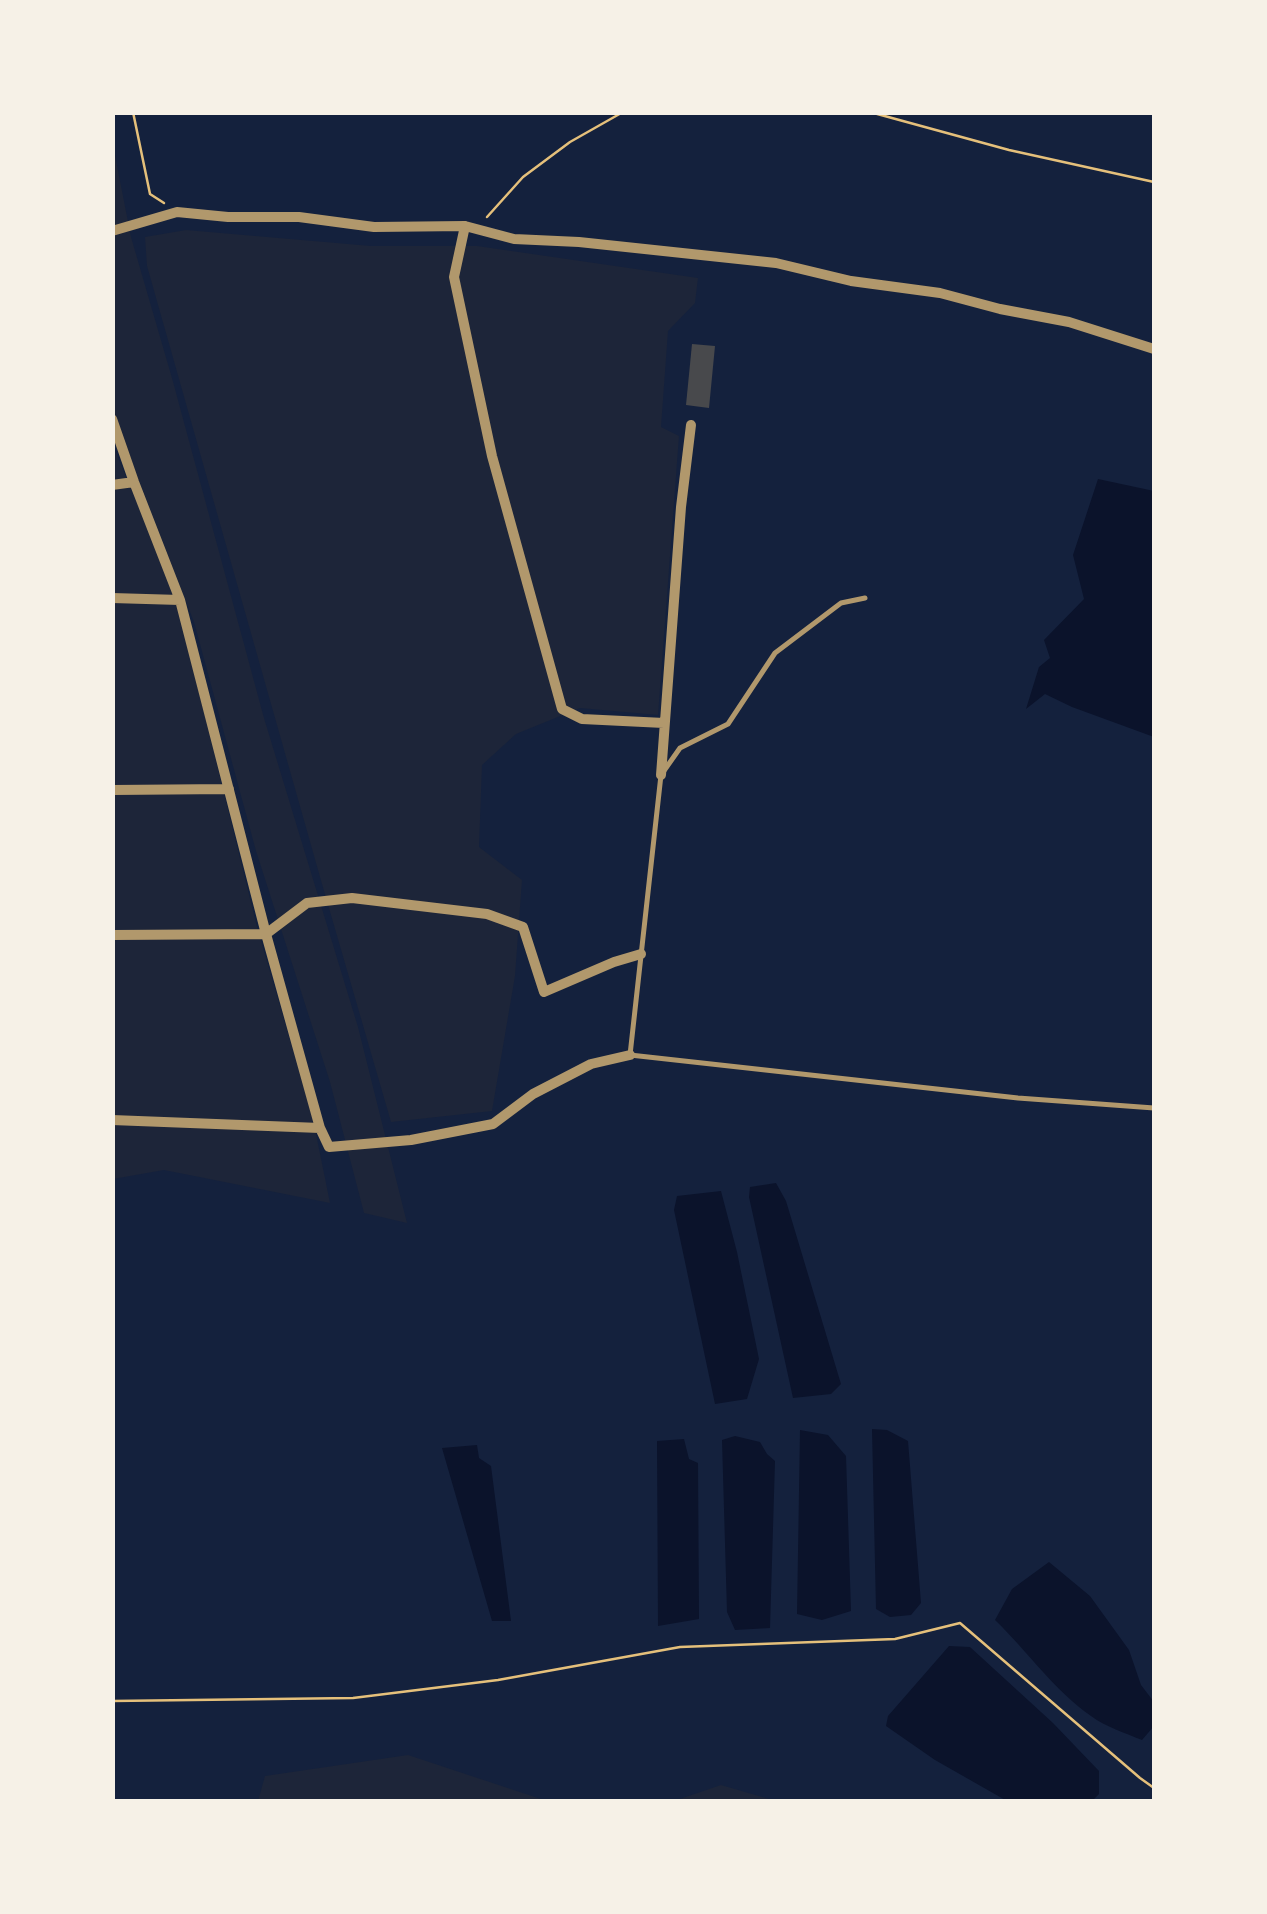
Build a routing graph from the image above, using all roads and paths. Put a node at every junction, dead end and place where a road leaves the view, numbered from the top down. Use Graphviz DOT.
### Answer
graph roads {
  1 [pos="133,112"];
  2 [pos="624,112"];
  3 [pos="870,112"];
  4 [pos="1154,182"];
  5 [pos="177,212"];
  6 [pos="465,226"];
  7 [pos="112,231"];
  8 [pos="1154,349"];
  9 [pos="112,419"];
  10 [pos="692,424"];
  11 [pos="134,482"];
  12 [pos="112,485"];
  13 [pos="112,598"];
  14 [pos="865,598"];
  15 [pos="180,600"];
  16 [pos="664,724"];
  17 [pos="661,775"];
  18 [pos="229,789"];
  19 [pos="112,790"];
  20 [pos="266,934"];
  21 [pos="112,935"];
  22 [pos="641,954"];
  23 [pos="630,1055"];
  24 [pos="1154,1108"];
  25 [pos="112,1120"];
  26 [pos="320,1128"];
  27 [pos="112,1702"];
  28 [pos="1154,1788"];
  1 -- 5 [label="path"];
  2 -- 6 [label="path"];
  3 -- 4 [label="path"];
  5 -- 6 [label="street"];
  5 -- 7 [label="street"];
  6 -- 8 [label="street"];
  6 -- 16 [label="street"];
  9 -- 11 [label="street"];
  10 -- 16 [label="street"];
  11 -- 12 [label="street"];
  11 -- 15 [label="street"];
  13 -- 15 [label="street"];
  14 -- 17 [label="lane"];
  15 -- 18 [label="street"];
  16 -- 17 [label="street"];
  17 -- 22 [label="lane"];
  18 -- 19 [label="street"];
  18 -- 20 [label="street"];
  20 -- 21 [label="street"];
  20 -- 22 [label="street"];
  20 -- 26 [label="street"];
  22 -- 23 [label="lane"];
  23 -- 24 [label="lane"];
  23 -- 26 [label="street"];
  25 -- 26 [label="street"];
  27 -- 28 [label="path"];
}
